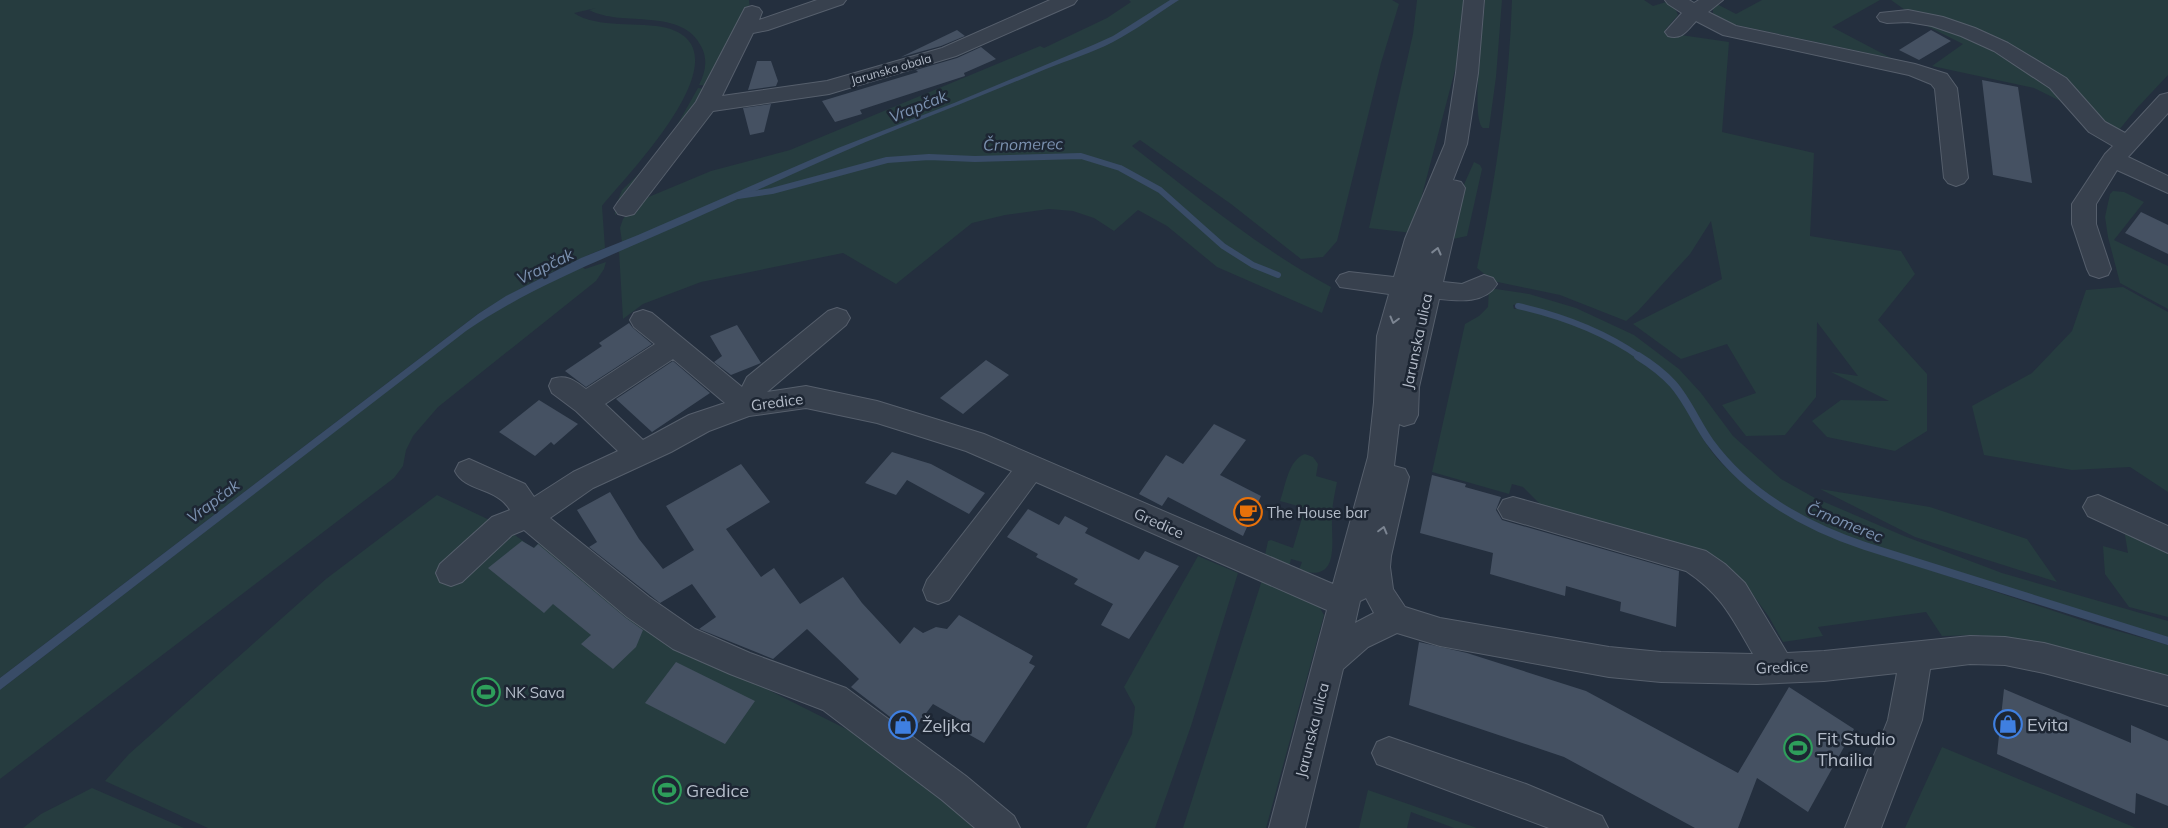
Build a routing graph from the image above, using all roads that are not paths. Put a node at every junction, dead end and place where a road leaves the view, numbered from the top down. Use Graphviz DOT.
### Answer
graph roads {
  1 [pos="836,0"];
  2 [pos="1067,0"];
  3 [pos="1474,0"];
  4 [pos="1675,0"];
  5 [pos="1713,0"];
  6 [pos="1694,12"];
  7 [pos="1888,17"];
  8 [pos="1675,32"];
  9 [pos="2168,100"];
  10 [pos="706,105"];
  11 [pos="2120,151"];
  12 [pos="1956,178"];
  13 [pos="2168,185"];
  14 [pos="626,208"];
  15 [pos="2099,269"];
  16 [pos="1349,281"];
  17 [pos="1484,284"];
  18 [pos="1416,287"];
  19 [pos="837,318"];
  20 [pos="644,320"];
  21 [pos="674,345"];
  22 [pos="562,386"];
  23 [pos="586,403"];
  24 [pos="747,406"];
  25 [pos="640,454"];
  26 [pos="1032,467"];
  27 [pos="469,471"];
  28 [pos="2098,507"];
  29 [pos="1512,509"];
  30 [pos="529,516"];
  31 [pos="2168,540"];
  32 [pos="1376,556"];
  33 [pos="451,573"];
  34 [pos="938,590"];
  35 [pos="1344,603"];
  36 [pos="1395,618"];
  37 [pos="1916,655"];
  38 [pos="1330,661"];
  39 [pos="1779,668"];
  40 [pos="2168,691"];
  41 [pos="1389,753"];
  42 [pos="1002,828"];
  43 [pos="1287,828"];
  44 [pos="1590,828"];
  45 [pos="1863,828"];
  1 -- 10 [label="street"];
  2 -- 10 [label="street, Jarunska obala"];
  3 -- 18 [label="street, Jarunska ulica"];
  4 -- 6 [label="street"];
  5 -- 6 [label="street"];
  6 -- 8 [label="street"];
  6 -- 12 [label="street"];
  7 -- 11 [label="street"];
  9 -- 11 [label="street"];
  10 -- 14 [label="street"];
  11 -- 13 [label="street"];
  11 -- 15 [label="street"];
  16 -- 18 [label="street"];
  17 -- 18 [label="street"];
  32 -- 18 [label="street, Jarunska ulica, one-way"];
  18 -- 35 [label="street, Jarunska ulica, one-way"];
  19 -- 24 [label="street"];
  20 -- 21 [label="street"];
  21 -- 23 [label="street"];
  21 -- 24 [label="street"];
  22 -- 23 [label="street"];
  23 -- 25 [label="street"];
  24 -- 25 [label="street, Gredice"];
  24 -- 26 [label="street, Gredice"];
  25 -- 30 [label="street, Gredice"];
  26 -- 34 [label="street"];
  26 -- 35 [label="street, Gredice"];
  27 -- 30 [label="street"];
  28 -- 31 [label="street"];
  29 -- 39 [label="street"];
  30 -- 33 [label="street, Gredice"];
  30 -- 42 [label="street"];
  32 -- 35 [label="street, Jarunska ulica"];
  32 -- 36 [label="street"];
  35 -- 38 [label="street, Jarunska ulica"];
  36 -- 38 [label="street"];
  36 -- 39 [label="street, Gredice"];
  37 -- 39 [label="street, Gredice"];
  37 -- 40 [label="street, Gredice"];
  37 -- 45 [label="street"];
  38 -- 43 [label="street, Jarunska ulica"];
  41 -- 44 [label="street"];
}
